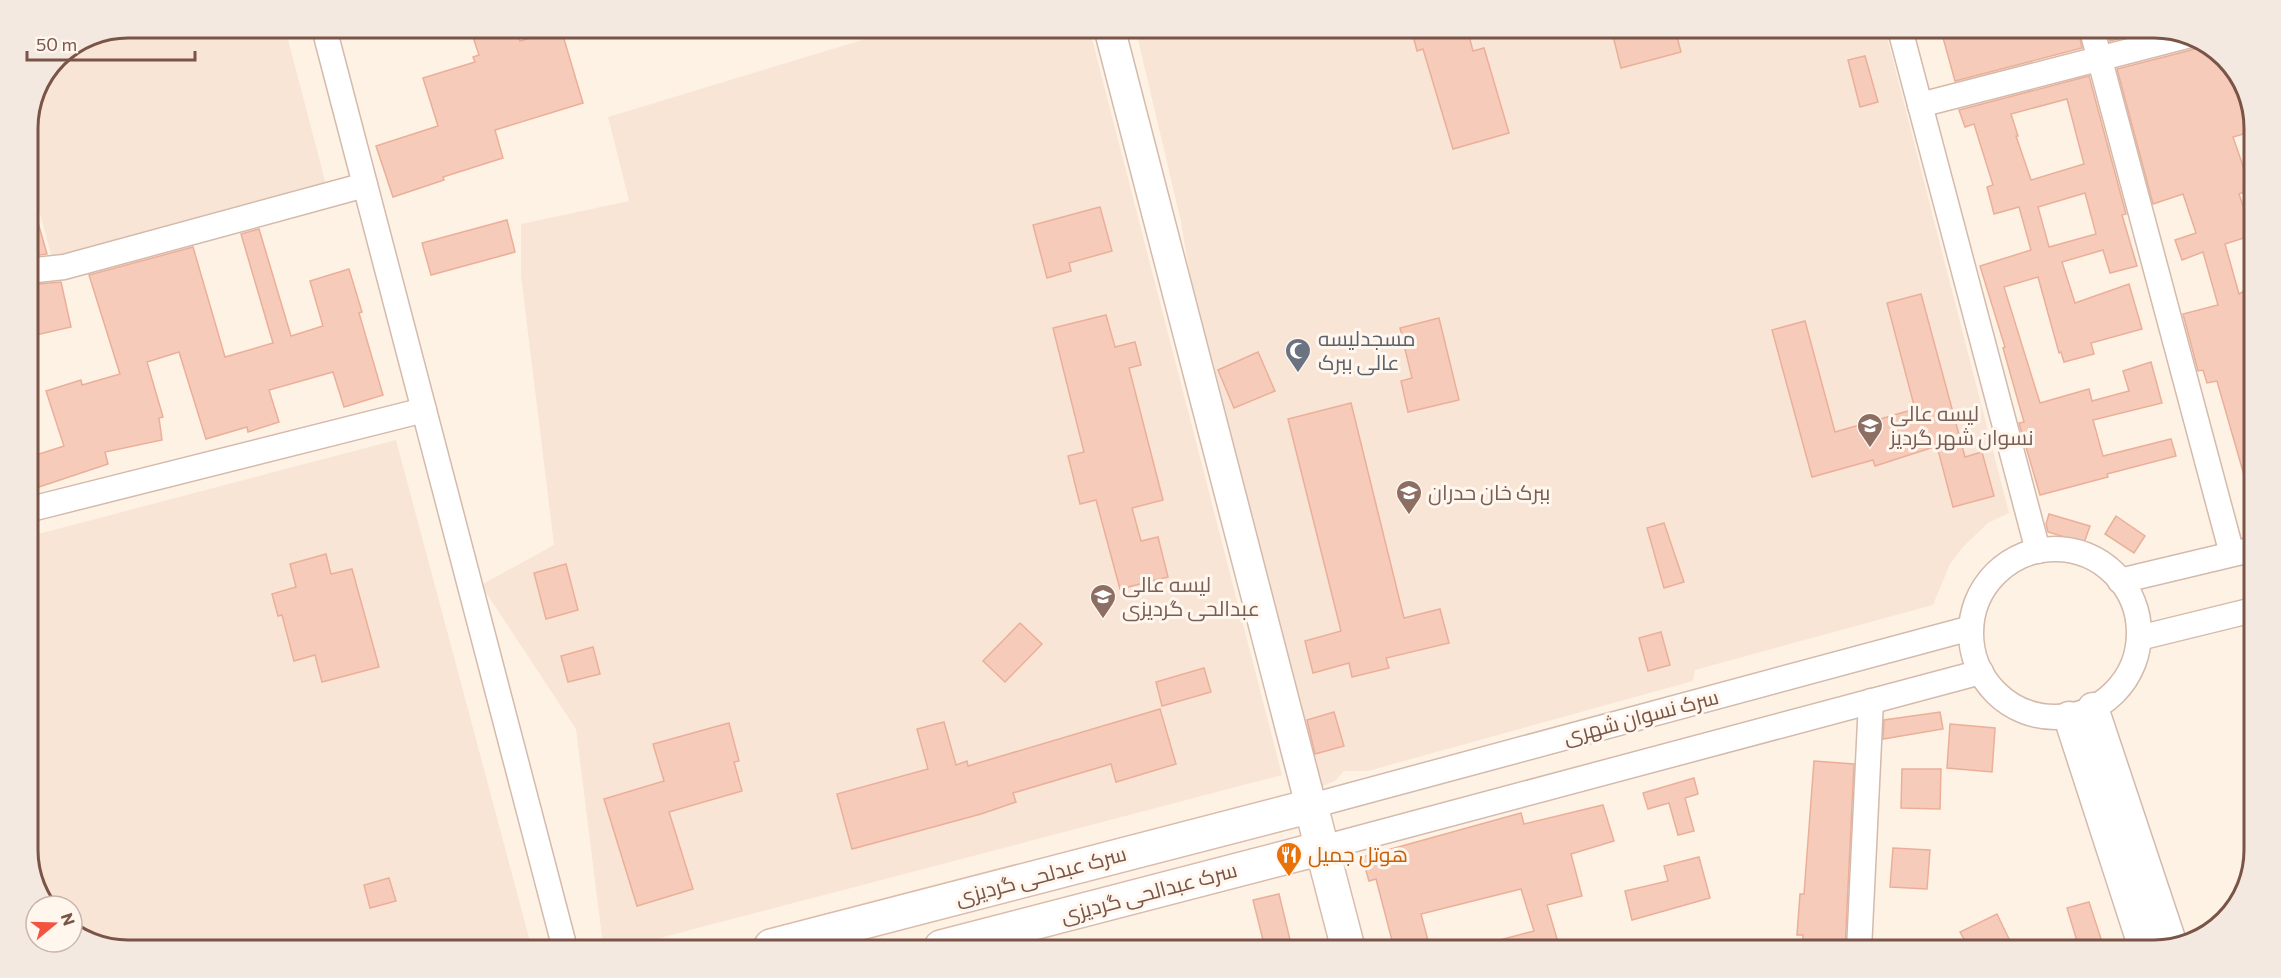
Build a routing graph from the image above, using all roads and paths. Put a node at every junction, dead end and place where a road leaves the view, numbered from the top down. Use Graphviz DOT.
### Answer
graph roads {
  1 [pos="327,38"];
  2 [pos="1112,38"];
  3 [pos="1902,38"];
  4 [pos="2094,38"];
  5 [pos="2171,39"];
  6 [pos="2099,58"];
  7 [pos="1920,105"];
  8 [pos="365,184"];
  9 [pos="38,270"];
  10 [pos="424,410"];
  11 [pos="38,507"];
  12 [pos="2038,551"];
  13 [pos="2241,552"];
  14 [pos="2120,580"];
  15 [pos="2244,612"];
  16 [pos="1971,627"];
  17 [pos="2139,638"];
  18 [pos="1981,672"];
  19 [pos="1871,701"];
  20 [pos="2081,712"];
  21 [pos="1311,806"];
  22 [pos="1322,848"];
  23 [pos="2170,939"];
  24 [pos="563,940"];
  25 [pos="794,940"];
  26 [pos="964,940"];
  27 [pos="1346,940"];
  28 [pos="1859,940"];
  29 [pos="2142,940"];
  1 -- 8 [label="street"];
  2 -- 21 [label="street"];
  3 -- 7 [label="street"];
  4 -- 6 [label="street"];
  5 -- 6 [label="street"];
  6 -- 7 [label="street"];
  6 -- 13 [label="street"];
  7 -- 12 [label="street"];
  8 -- 9 [label="street"];
  8 -- 10 [label="street"];
  10 -- 11 [label="street"];
  10 -- 24 [label="street"];
  12 -- 14 [label="street"];
  12 -- 16 [label="street"];
  13 -- 14 [label="street"];
  14 -- 17 [label="street"];
  15 -- 17 [label="street"];
  16 -- 18 [label="street"];
  16 -- 21 [label="street, سرک نسوان شهری"];
  17 -- 20 [label="street"];
  18 -- 19 [label="street, سرک نسوان شهری"];
  18 -- 20 [label="street"];
  19 -- 22 [label="street, سرک نسوان شهری"];
  19 -- 28 [label="street"];
  20 -- 23 [label="street"];
  20 -- 29 [label="street"];
  21 -- 22 [label="main road"];
  21 -- 25 [label="main road, سرک عبدلحی گردیزی"];
  22 -- 26 [label="main road, سرک عبدالحی گردیزی"];
  22 -- 27 [label="main road"];
}
